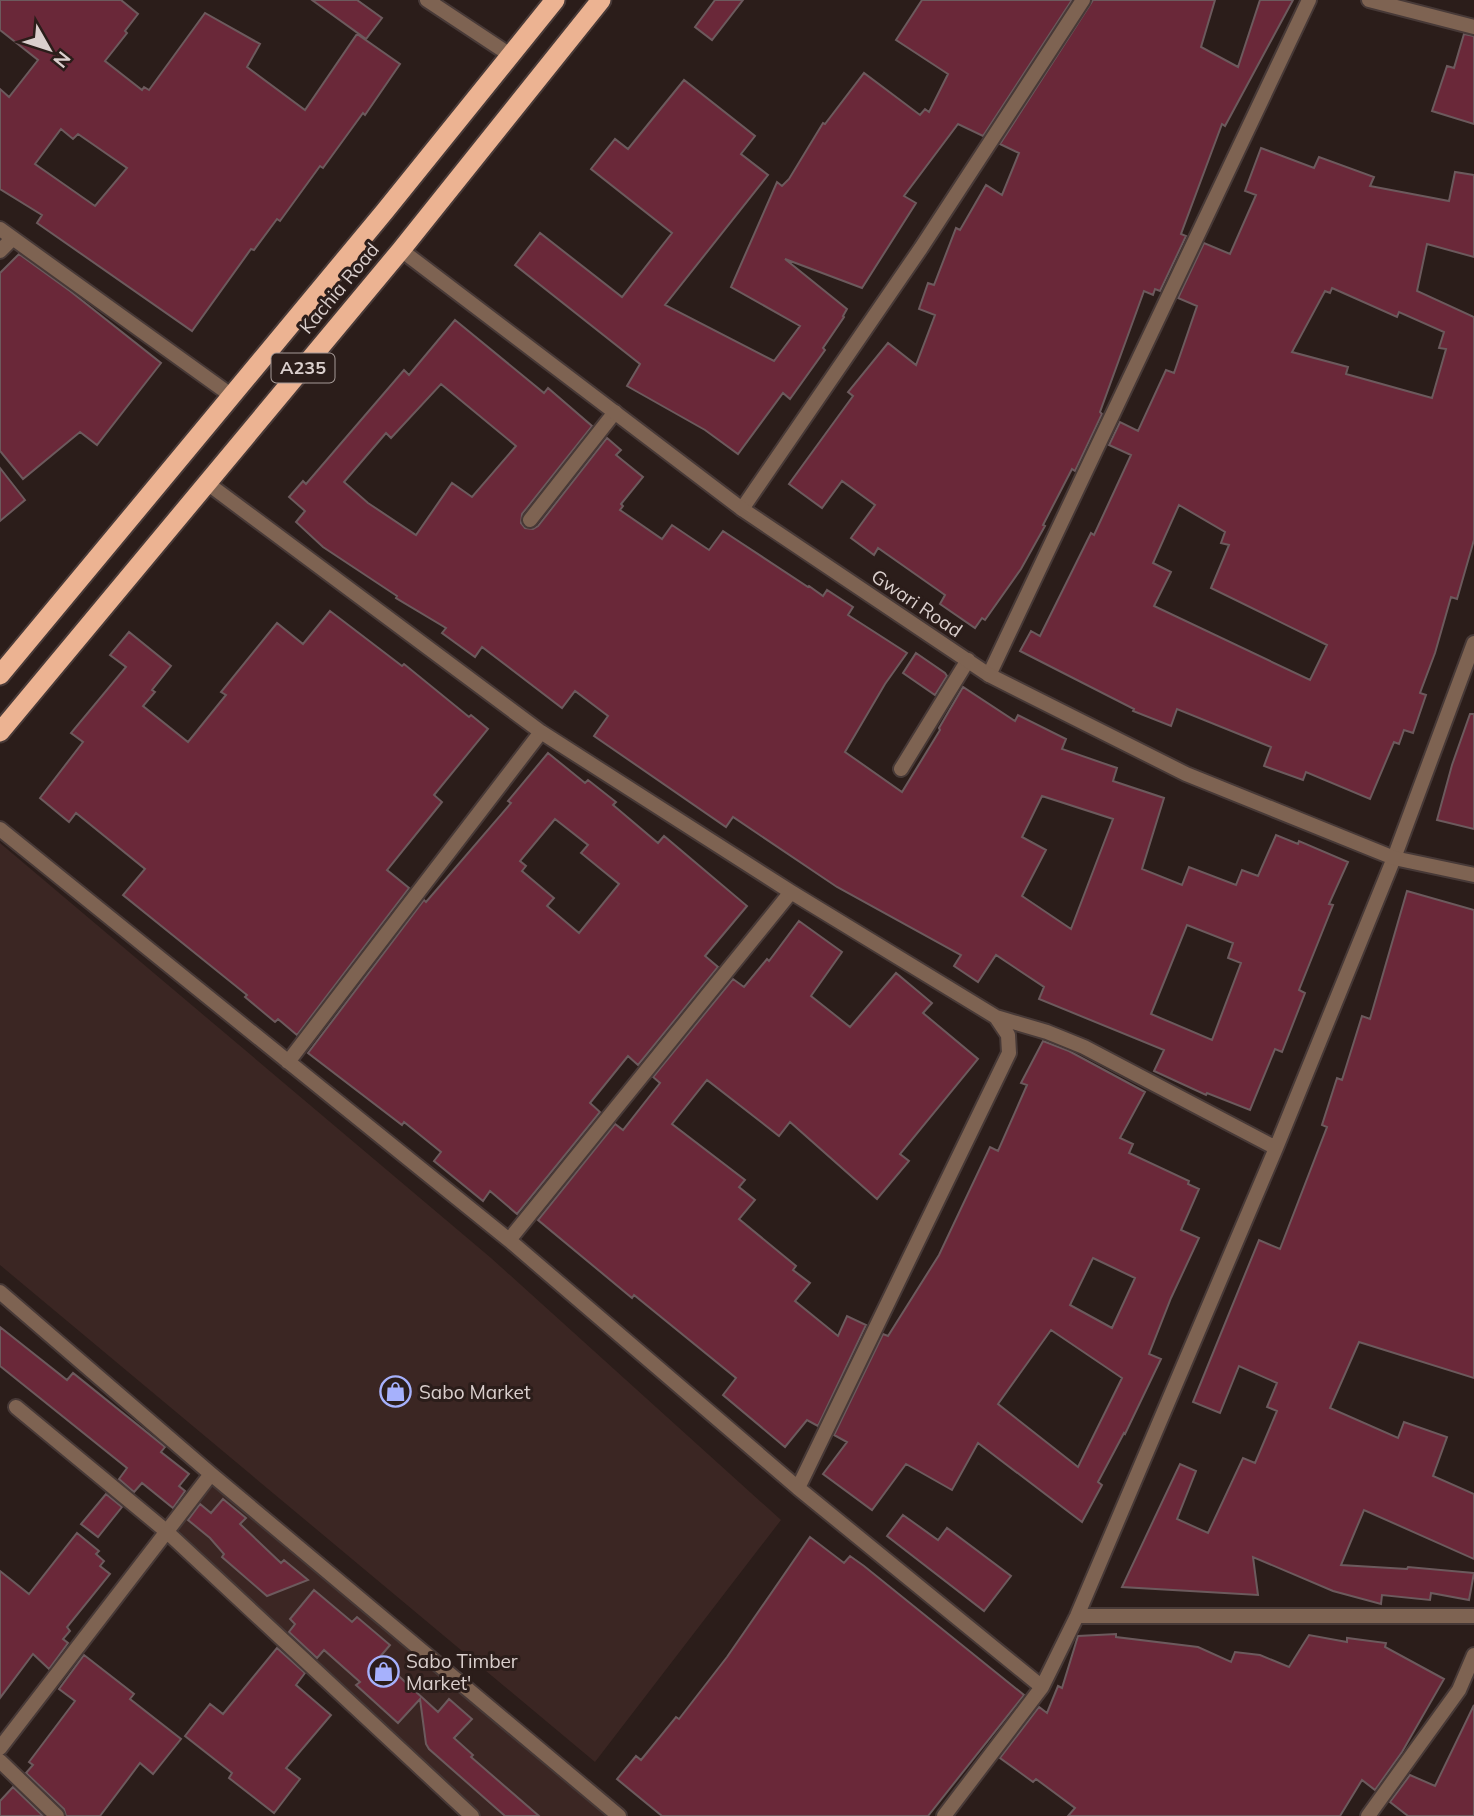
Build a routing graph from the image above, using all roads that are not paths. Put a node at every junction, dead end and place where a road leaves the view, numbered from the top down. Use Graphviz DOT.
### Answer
graph roads {
  1 [pos="428,0"];
  2 [pos="555,0"];
  3 [pos="601,0"];
  4 [pos="1083,0"];
  5 [pos="1309,0"];
  6 [pos="1369,0"];
  7 [pos="1474,27"];
  8 [pos="510,55"];
  9 [pos="0,229"];
  10 [pos="12,239"];
  11 [pos="401,250"];
  12 [pos="0,251"];
  13 [pos="232,396"];
  14 [pos="614,412"];
  15 [pos="207,483"];
  16 [pos="741,509"];
  17 [pos="530,520"];
  18 [pos="1474,643"];
  19 [pos="968,660"];
  20 [pos="0,675"];
  21 [pos="989,675"];
  22 [pos="0,732"];
  23 [pos="541,732"];
  24 [pos="901,769"];
  25 [pos="0,830"];
  26 [pos="1394,858"];
  27 [pos="1474,875"];
  28 [pos="790,892"];
  29 [pos="996,1017"];
  30 [pos="288,1062"];
  31 [pos="1276,1148"];
  32 [pos="509,1240"];
  33 [pos="0,1292"];
  34 [pos="16,1407"];
  35 [pos="211,1474"];
  36 [pos="798,1488"];
  37 [pos="166,1531"];
  38 [pos="1077,1616"];
  39 [pos="1474,1616"];
  40 [pos="1474,1655"];
  41 [pos="1042,1687"];
  42 [pos="0,1748"];
  43 [pos="0,1761"];
  44 [pos="57,1816"];
  45 [pos="472,1816"];
  46 [pos="619,1816"];
  47 [pos="944,1816"];
  48 [pos="1368,1816"];
  1 -- 8 [label="street"];
  2 -- 8 [label="highway, Kachia Road / A235"];
  3 -- 11 [label="highway, Kachia Road / A235"];
  4 -- 16 [label="street"];
  5 -- 21 [label="street"];
  6 -- 7 [label="street"];
  8 -- 13 [label="highway, Kachia Road / A235"];
  9 -- 10 [label="street"];
  10 -- 12 [label="street"];
  10 -- 13 [label="street"];
  11 -- 14 [label="street, Gwari Road"];
  11 -- 15 [label="highway, Kachia Road / A235"];
  13 -- 20 [label="highway, Kachia Road / A235"];
  14 -- 16 [label="street, Gwari Road"];
  14 -- 17 [label="street"];
  15 -- 22 [label="highway, Kachia Road / A235"];
  15 -- 23 [label="street"];
  16 -- 19 [label="street, Gwari Road"];
  18 -- 26 [label="street"];
  19 -- 21 [label="street, Gwari Road"];
  19 -- 24 [label="street"];
  21 -- 26 [label="street, Gwari Road"];
  23 -- 28 [label="street"];
  23 -- 30 [label="street"];
  25 -- 30 [label="street"];
  26 -- 27 [label="street, Gwari Road"];
  26 -- 31 [label="street"];
  28 -- 29 [label="street"];
  28 -- 32 [label="street"];
  29 -- 31 [label="street"];
  29 -- 36 [label="street"];
  30 -- 32 [label="street"];
  31 -- 38 [label="street"];
  32 -- 36 [label="street"];
  33 -- 35 [label="street"];
  34 -- 37 [label="street"];
  35 -- 37 [label="street"];
  35 -- 46 [label="street"];
  36 -- 41 [label="street"];
  37 -- 42 [label="street"];
  37 -- 45 [label="street"];
  38 -- 39 [label="street"];
  38 -- 41 [label="street"];
  40 -- 48 [label="street"];
  41 -- 47 [label="street"];
  43 -- 44 [label="street"];
}
